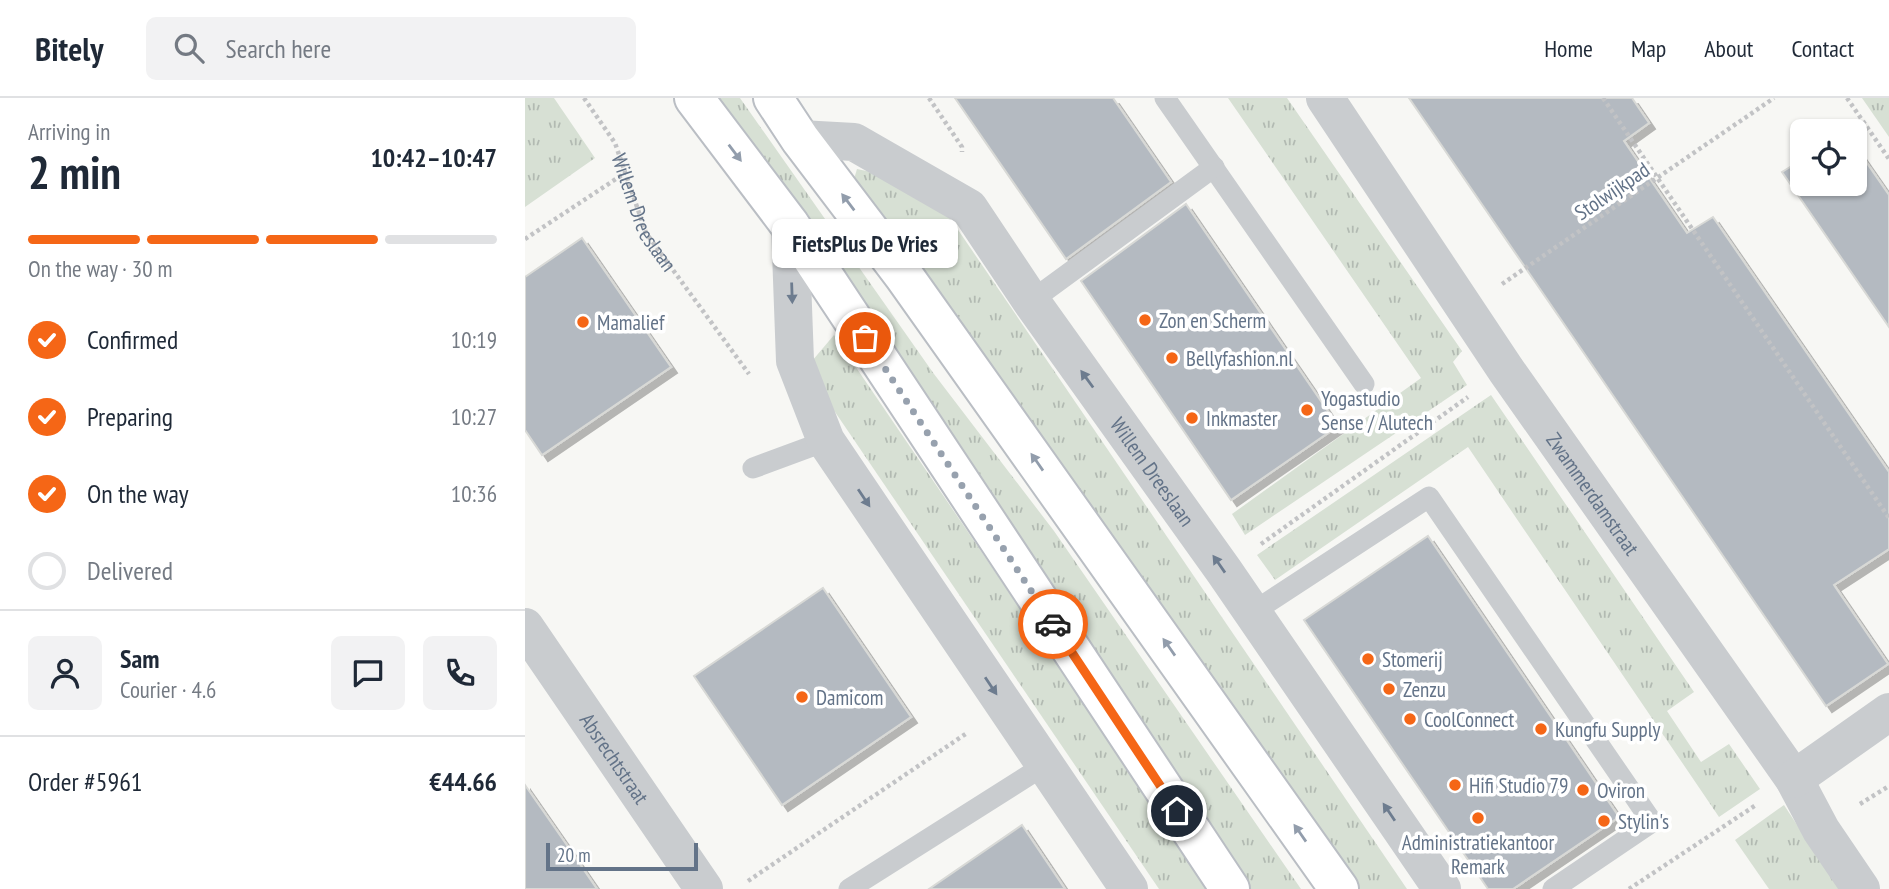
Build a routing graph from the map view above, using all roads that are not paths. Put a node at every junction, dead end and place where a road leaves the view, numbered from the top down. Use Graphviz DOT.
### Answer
graph roads {
  1 [pos="694,98"];
  2 [pos="773,98"];
  3 [pos="1165,98"];
  4 [pos="1325,98"];
  5 [pos="800,139"];
  6 [pos="1214,167"];
  7 [pos="790,225"];
  8 [pos="1031,301"];
  9 [pos="1364,384"];
  10 [pos="826,441"];
  11 [pos="753,468"];
  12 [pos="1253,612"];
  13 [pos="525,627"];
  14 [pos="1889,712"];
  15 [pos="1045,765"];
  16 [pos="1794,779"];
  17 [pos="704,889"];
  18 [pos="849,889"];
  19 [pos="1129,889"];
  20 [pos="1230,889"];
  21 [pos="1339,889"];
  22 [pos="1442,889"];
  23 [pos="1553,889"];
  24 [pos="1861,889"];
  1 -- 7 [label="main road, one-way"];
  2 -- 5 [label="main road"];
  3 -- 6 [label="lane"];
  4 -- 16 [label="street, Zwammerdamstraat"];
  5 -- 8 [label="street, Willem Dreeslaan"];
  21 -- 5 [label="main road, one-way"];
  6 -- 8 [label="lane"];
  6 -- 9 [label="lane"];
  7 -- 10 [label="street, one-way"];
  7 -- 20 [label="main road"];
  12 -- 8 [label="street, Willem Dreeslaan, one-way"];
  10 -- 11 [label="lane"];
  10 -- 15 [label="street, one-way"];
  22 -- 12 [label="street, Willem Dreeslaan, one-way"];
  12 -- 23 [label="lane"];
  13 -- 17 [label="street, Absrechtstraat"];
  14 -- 16 [label="street"];
  15 -- 18 [label="lane"];
  15 -- 19 [label="street"];
  16 -- 24 [label="street, Zwammerdamstraat"];
}
